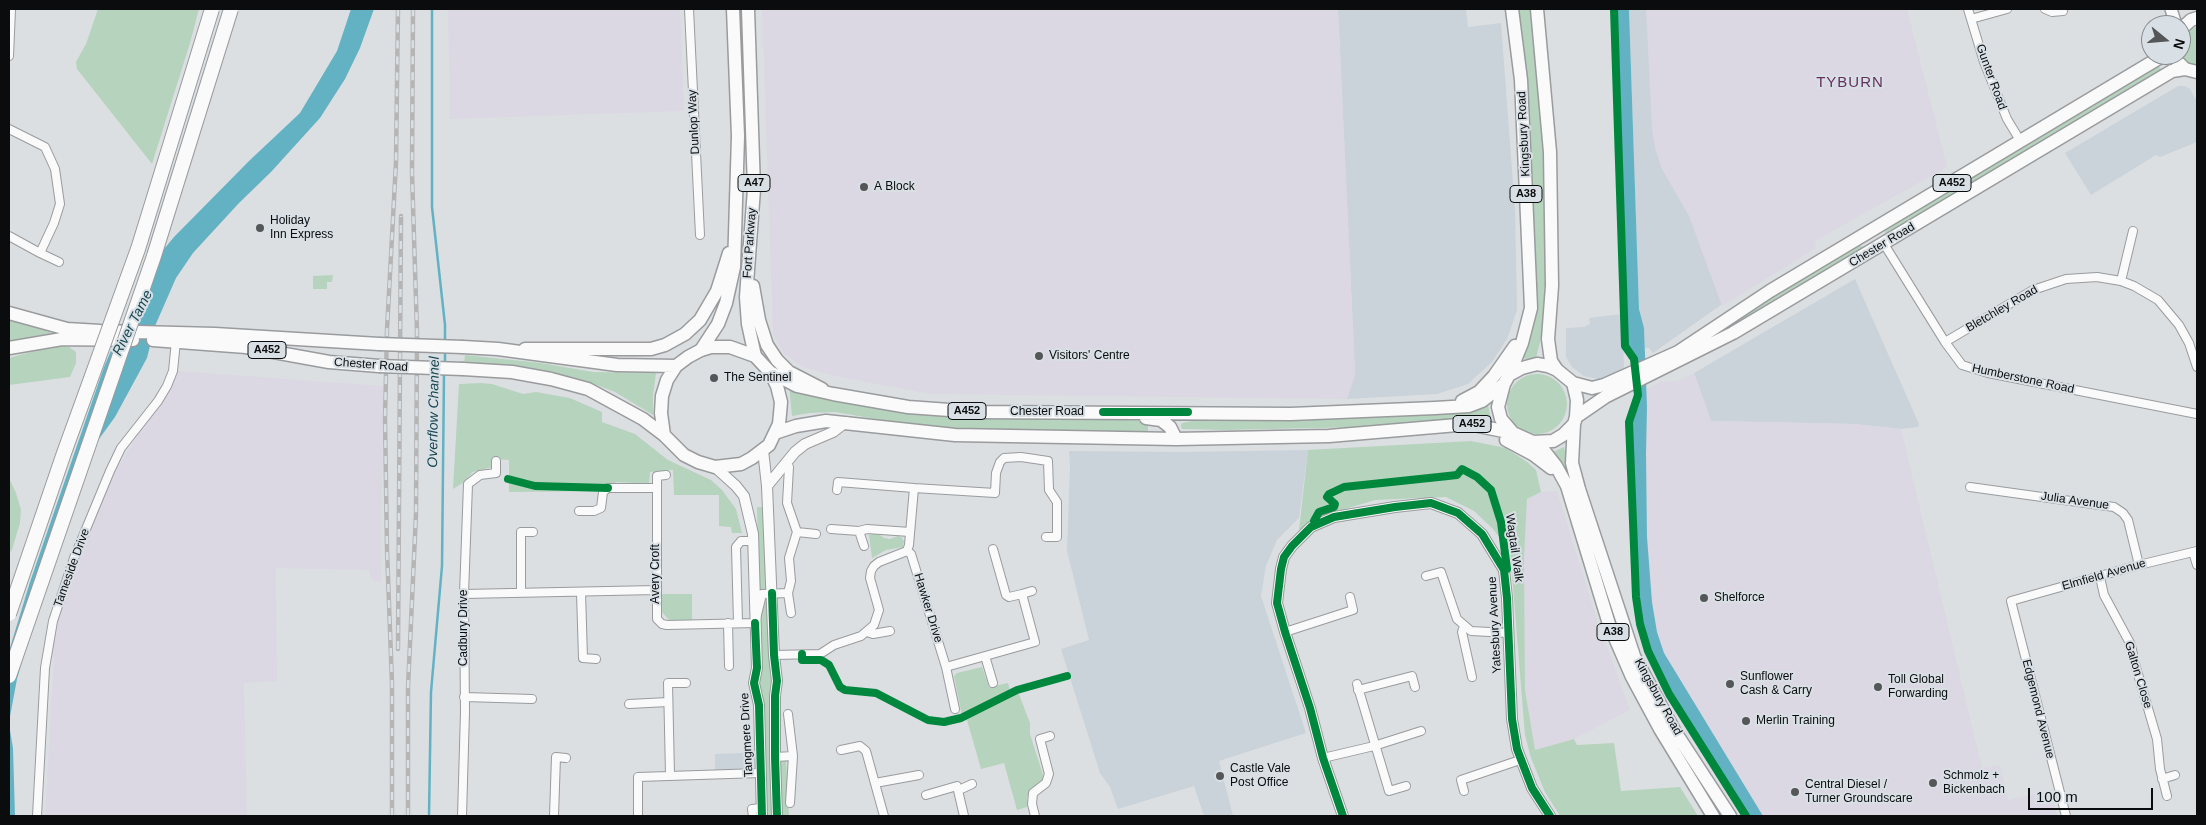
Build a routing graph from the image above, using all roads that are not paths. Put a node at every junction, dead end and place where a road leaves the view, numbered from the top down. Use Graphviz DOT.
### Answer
graph roads {
  1 [pos="11,9"];
  2 [pos="212,9"];
  3 [pos="231,9"];
  4 [pos="689,9"];
  5 [pos="733,9"];
  6 [pos="748,9"];
  7 [pos="1512,9"];
  8 [pos="1537,9"];
  9 [pos="1968,9"];
  10 [pos="2007,9"];
  11 [pos="2045,9"];
  12 [pos="2192,9"];
  13 [pos="2063,11"];
  14 [pos="2197,17"];
  15 [pos="1971,18"];
  16 [pos="9,56"];
  17 [pos="2148,65"];
  18 [pos="2193,72"];
  19 [pos="9,129"];
  20 [pos="2021,142"];
  21 [pos="754,189"];
  22 [pos="1940,190"];
  23 [pos="1949,205"];
  24 [pos="737,214"];
  25 [pos="1874,229"];
  26 [pos="2133,231"];
  27 [pos="9,236"];
  28 [pos="700,236"];
  29 [pos="1884,244"];
  30 [pos="40,253"];
  31 [pos="59,262"];
  32 [pos="2121,281"];
  33 [pos="9,313"];
  34 [pos="1528,323"];
  35 [pos="101,336"];
  36 [pos="155,336"];
  37 [pos="176,341"];
  38 [pos="1945,342"];
  39 [pos="9,348"];
  40 [pos="498,349"];
  41 [pos="701,350"];
  42 [pos="755,356"];
  43 [pos="676,366"];
  44 [pos="2197,367"];
  45 [pos="1557,370"];
  46 [pos="770,372"];
  47 [pos="1647,372"];
  48 [pos="1629,379"];
  49 [pos="1506,380"];
  50 [pos="1573,383"];
  51 [pos="833,394"];
  52 [pos="1435,408"];
  53 [pos="1086,413"];
  54 [pos="2197,414"];
  55 [pos="1575,421"];
  56 [pos="846,422"];
  57 [pos="1430,428"];
  58 [pos="775,433"];
  59 [pos="1514,433"];
  60 [pos="664,435"];
  61 [pos="1176,439"];
  62 [pos="1533,442"];
  63 [pos="763,450"];
  64 [pos="496,461"];
  65 [pos="715,467"];
  66 [pos="789,467"];
  67 [pos="666,475"];
  68 [pos="1564,479"];
  69 [pos="767,486"];
  70 [pos="1970,487"];
  71 [pos="657,488"];
  72 [pos="914,488"];
  73 [pos="837,490"];
  74 [pos="579,512"];
  75 [pos="831,529"];
  76 [pos="859,531"];
  77 [pos="533,532"];
  78 [pos="797,532"];
  79 [pos="816,534"];
  80 [pos="910,535"];
  81 [pos="1046,537"];
  82 [pos="754,541"];
  83 [pos="864,546"];
  84 [pos="993,549"];
  85 [pos="907,552"];
  86 [pos="2195,552"];
  87 [pos="2139,565"];
  88 [pos="2197,565"];
  89 [pos="1426,576"];
  90 [pos="2100,577"];
  91 [pos="656,590"];
  92 [pos="1032,591"];
  93 [pos="521,592"];
  94 [pos="581,592"];
  95 [pos="772,593"];
  96 [pos="788,593"];
  97 [pos="464,594"];
  98 [pos="1022,594"];
  99 [pos="1350,597"];
  100 [pos="2012,601"];
  101 [pos="791,613"];
  102 [pos="9,614"];
  103 [pos="728,623"];
  104 [pos="738,623"];
  105 [pos="755,623"];
  106 [pos="1464,626"];
  107 [pos="890,631"];
  108 [pos="867,632"];
  109 [pos="1285,632"];
  110 [pos="1508,633"];
  111 [pos="774,655"];
  112 [pos="986,656"];
  113 [pos="596,659"];
  114 [pos="729,666"];
  115 [pos="946,666"];
  116 [pos="9,676"];
  117 [pos="1472,677"];
  118 [pos="992,682"];
  119 [pos="686,683"];
  120 [pos="1415,687"];
  121 [pos="464,697"];
  122 [pos="532,699"];
  123 [pos="668,702"];
  124 [pos="629,704"];
  125 [pos="955,709"];
  126 [pos="788,714"];
  127 [pos="1421,732"];
  128 [pos="1050,736"];
  129 [pos="1374,746"];
  130 [pos="841,750"];
  131 [pos="793,756"];
  132 [pos="775,757"];
  133 [pos="566,758"];
  134 [pos="1324,758"];
  135 [pos="1520,760"];
  136 [pos="760,773"];
  137 [pos="670,775"];
  138 [pos="919,775"];
  139 [pos="2175,775"];
  140 [pos="2162,779"];
  141 [pos="875,783"];
  142 [pos="972,784"];
  143 [pos="1406,786"];
  144 [pos="958,790"];
  145 [pos="1464,791"];
  146 [pos="926,795"];
  147 [pos="2167,796"];
  148 [pos="790,803"];
  149 [pos="762,812"];
  150 [pos="38,816"];
  151 [pos="462,816"];
  152 [pos="554,816"];
  153 [pos="638,816"];
  154 [pos="752,816"];
  155 [pos="777,816"];
  156 [pos="884,816"];
  157 [pos="964,816"];
  158 [pos="1035,816"];
  159 [pos="1343,816"];
  160 [pos="1550,816"];
  161 [pos="1713,816"];
  162 [pos="1730,816"];
  163 [pos="2066,816"];
  1 -- 16 [label="street"];
  2 -- 102 [label="highway, bridge"];
  3 -- 116 [label="highway, bridge"];
  4 -- 28 [label="street, Dunlop Way"];
  5 -- 24 [label="main road, Fort Parkway / A47"];
  6 -- 21 [label="main road, Fort Parkway / A47"];
  7 -- 34 [label="main road, Kingsbury Road / A38"];
  8 -- 45 [label="main road, Kingsbury Road / A38"];
  9 -- 15 [label="street, Gunter Road"];
  10 -- 15 [label="street"];
  11 -- 13 [label="street"];
  12 -- 14 [label="main road"];
  15 -- 20 [label="street, Gunter Road"];
  17 -- 20 [label="main road, Chester Road / A452"];
  18 -- 23 [label="main road, Chester Road / A452"];
  19 -- 30 [label="street"];
  20 -- 22 [label="main road, Chester Road / A452"];
  21 -- 42 [label="main road, Fort Parkway / A47"];
  21 -- 51 [label="main road"];
  22 -- 23 [label="main road"];
  22 -- 25 [label="main road, Chester Road / A452"];
  23 -- 29 [label="main road, Chester Road / A452"];
  24 -- 40 [label="main road"];
  24 -- 41 [label="main road, Fort Parkway / A47"];
  25 -- 29 [label="main road"];
  25 -- 47 [label="main road, Chester Road / A452"];
  26 -- 32 [label="street"];
  27 -- 30 [label="street"];
  29 -- 38 [label="street, Humberstone Road"];
  29 -- 47 [label="main road, Chester Road / A452"];
  30 -- 31 [label="street"];
  32 -- 38 [label="street, Bletchley Road"];
  32 -- 44 [label="street, Bletchley Road"];
  33 -- 35 [label="main road, A452"];
  34 -- 49 [label="main road, Kingsbury Road / A38"];
  34 -- 52 [label="main road"];
  35 -- 36 [label="main road, A452, bridge"];
  35 -- 39 [label="main road, A452"];
  36 -- 37 [label="main road, Chester Road / A452"];
  36 -- 40 [label="main road, Chester Road / A452, bridge"];
  37 -- 60 [label="main road, Chester Road / A452, bridge"];
  37 -- 150 [label="street, Tameside Drive"];
  38 -- 54 [label="street, Humberstone Road"];
  40 -- 43 [label="main road, Chester Road / A452"];
  41 -- 42 [label="main road"];
  41 -- 43 [label="main road"];
  42 -- 46 [label="main road"];
  43 -- 60 [label="main road"];
  45 -- 49 [label="main road"];
  45 -- 50 [label="main road"];
  46 -- 51 [label="main road, Chester Road / A452"];
  46 -- 58 [label="main road"];
  47 -- 48 [label="main road, Chester Road / A452"];
  48 -- 50 [label="main road, Chester Road / A452"];
  48 -- 55 [label="main road, Chester Road / A452"];
  49 -- 52 [label="main road, Chester Road / A452"];
  49 -- 59 [label="main road, A38"];
  50 -- 55 [label="main road, A38"];
  51 -- 53 [label="main road, Chester Road / A452"];
  52 -- 53 [label="main road, Chester Road / A452"];
  53 -- 61 [label="main road, A452"];
  55 -- 62 [label="main road"];
  55 -- 162 [label="main road, Kingsbury Road / A38"];
  56 -- 58 [label="main road, Chester Road / A452"];
  56 -- 61 [label="main road, Chester Road / A452"];
  56 -- 69 [label="street"];
  57 -- 59 [label="main road, Chester Road / A452"];
  57 -- 61 [label="main road, Chester Road / A452"];
  57 -- 68 [label="main road"];
  58 -- 63 [label="main road"];
  59 -- 62 [label="main road, A38"];
  60 -- 65 [label="main road"];
  62 -- 68 [label="main road, Kingsbury Road / A38"];
  63 -- 65 [label="main road"];
  63 -- 69 [label="street"];
  64 -- 97 [label="street, Cadbury Drive"];
  65 -- 82 [label="street, Tangmere Drive"];
  66 -- 78 [label="street"];
  67 -- 71 [label="street"];
  68 -- 161 [label="main road, Kingsbury Road / A38"];
  69 -- 95 [label="street"];
  70 -- 87 [label="street, Julia Avenue"];
  71 -- 74 [label="street"];
  71 -- 91 [label="street, Avery Croft"];
  72 -- 73 [label="street"];
  72 -- 80 [label="street"];
  72 -- 81 [label="street"];
  75 -- 76 [label="street"];
  76 -- 80 [label="street"];
  76 -- 83 [label="street"];
  77 -- 93 [label="street"];
  78 -- 79 [label="street"];
  78 -- 96 [label="street"];
  80 -- 85 [label="street"];
  82 -- 104 [label="street"];
  82 -- 105 [label="street, Tangmere Drive"];
  84 -- 98 [label="street"];
  85 -- 108 [label="street"];
  85 -- 115 [label="street, Hawker Drive"];
  86 -- 87 [label="street, Elmfield Avenue"];
  86 -- 88 [label="street"];
  87 -- 90 [label="street, Elmfield Avenue"];
  89 -- 106 [label="street"];
  90 -- 100 [label="street, Elmfield Avenue"];
  90 -- 140 [label="street, Galton Close"];
  91 -- 94 [label="street"];
  91 -- 103 [label="street, Avery Croft"];
  92 -- 98 [label="street"];
  93 -- 94 [label="street"];
  93 -- 97 [label="street"];
  94 -- 113 [label="street"];
  95 -- 96 [label="street"];
  95 -- 105 [label="street"];
  95 -- 111 [label="street"];
  96 -- 101 [label="street"];
  97 -- 121 [label="street, Cadbury Drive"];
  98 -- 112 [label="street"];
  99 -- 109 [label="street"];
  100 -- 163 [label="street, Edgemond Avenue"];
  103 -- 104 [label="street, Avery Croft"];
  103 -- 114 [label="street"];
  104 -- 105 [label="street, Avery Croft"];
  105 -- 136 [label="street, Tangmere Drive"];
  106 -- 110 [label="street"];
  106 -- 117 [label="street"];
  107 -- 108 [label="street"];
  108 -- 111 [label="street"];
  109 -- 110 [label="street, Yatesbury Avenue"];
  109 -- 134 [label="street, Yatesbury Avenue"];
  110 -- 135 [label="street, Yatesbury Avenue"];
  111 -- 132 [label="street"];
  112 -- 115 [label="street"];
  112 -- 118 [label="street"];
  115 -- 125 [label="street, Hawker Drive"];
  119 -- 123 [label="street"];
  120 -- 129 [label="street"];
  121 -- 122 [label="street"];
  121 -- 151 [label="street, Cadbury Drive"];
  123 -- 124 [label="street"];
  123 -- 137 [label="street"];
  126 -- 131 [label="street"];
  127 -- 129 [label="street"];
  128 -- 158 [label="street"];
  129 -- 134 [label="street"];
  129 -- 143 [label="street"];
  130 -- 141 [label="street"];
  131 -- 132 [label="street"];
  131 -- 148 [label="street"];
  132 -- 155 [label="street"];
  133 -- 152 [label="street"];
  134 -- 159 [label="street, Yatesbury Avenue"];
  135 -- 145 [label="street"];
  135 -- 160 [label="street, Yatesbury Avenue"];
  136 -- 137 [label="street"];
  136 -- 149 [label="street, Tangmere Drive"];
  137 -- 153 [label="street"];
  138 -- 141 [label="street"];
  139 -- 140 [label="street"];
  140 -- 147 [label="street, Galton Close"];
  141 -- 156 [label="street"];
  142 -- 144 [label="street"];
  144 -- 146 [label="street"];
  144 -- 157 [label="street"];
  149 -- 154 [label="street"];
}
